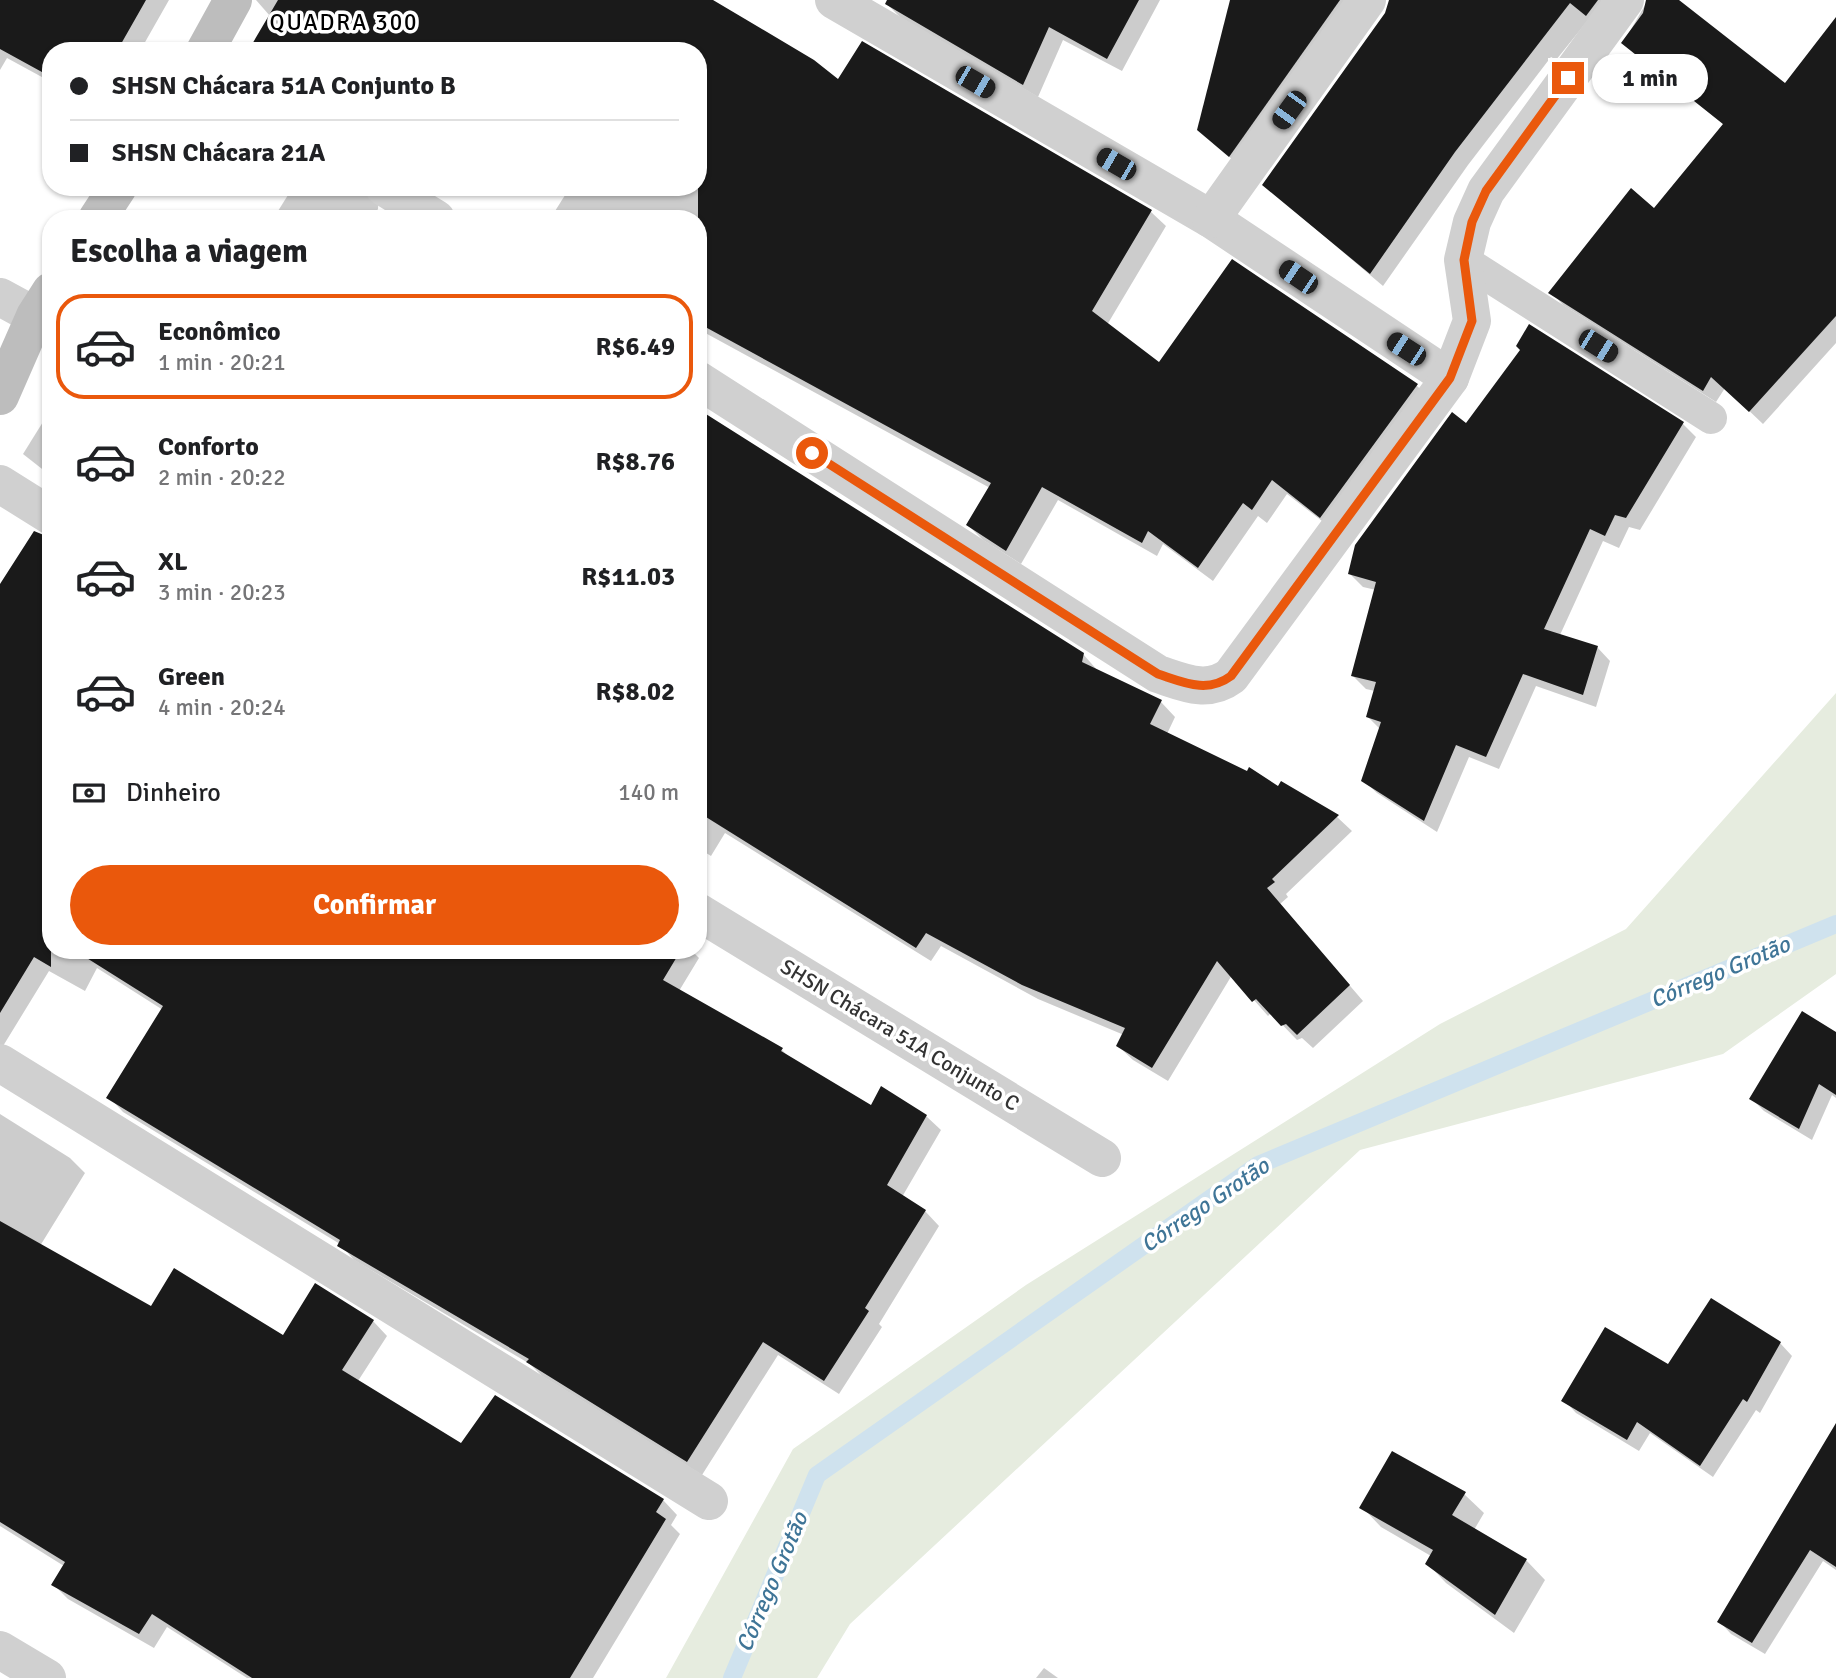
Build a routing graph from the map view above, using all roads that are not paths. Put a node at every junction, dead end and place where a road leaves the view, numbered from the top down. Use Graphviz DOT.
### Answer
graph roads {
  1 [pos="233,0"];
  2 [pos="834,0"];
  3 [pos="1367,0"];
  4 [pos="1625,0"];
  5 [pos="210,42"];
  6 [pos="399,196"];
  7 [pos="421,210"];
  8 [pos="1211,219"];
  9 [pos="1464,260"];
  10 [pos="0,297"];
  11 [pos="42,304"];
  12 [pos="42,306"];
  13 [pos="1450,378"];
  14 [pos="707,386"];
  15 [pos="0,396"];
  16 [pos="1711,418"];
  17 [pos="0,484"];
  18 [pos="42,510"];
  19 [pos="707,917"];
  20 [pos="0,1063"];
  21 [pos="1102,1158"];
  22 [pos="709,1501"];
  23 [pos="0,1650"];
  24 [pos="47,1678"];
  1 -- 5 [label="street"];
  2 -- 8 [label="street"];
  3 -- 8 [label="street"];
  4 -- 9 [label="street"];
  6 -- 7 [label="street"];
  8 -- 13 [label="street"];
  9 -- 13 [label="street"];
  9 -- 16 [label="lane"];
  10 -- 11 [label="street"];
  12 -- 15 [label="street"];
  13 -- 14 [label="street"];
  17 -- 18 [label="street"];
  19 -- 21 [label="street, SHSN Chácara 51A Conjunto C"];
  20 -- 22 [label="street"];
  23 -- 24 [label="street"];
}
